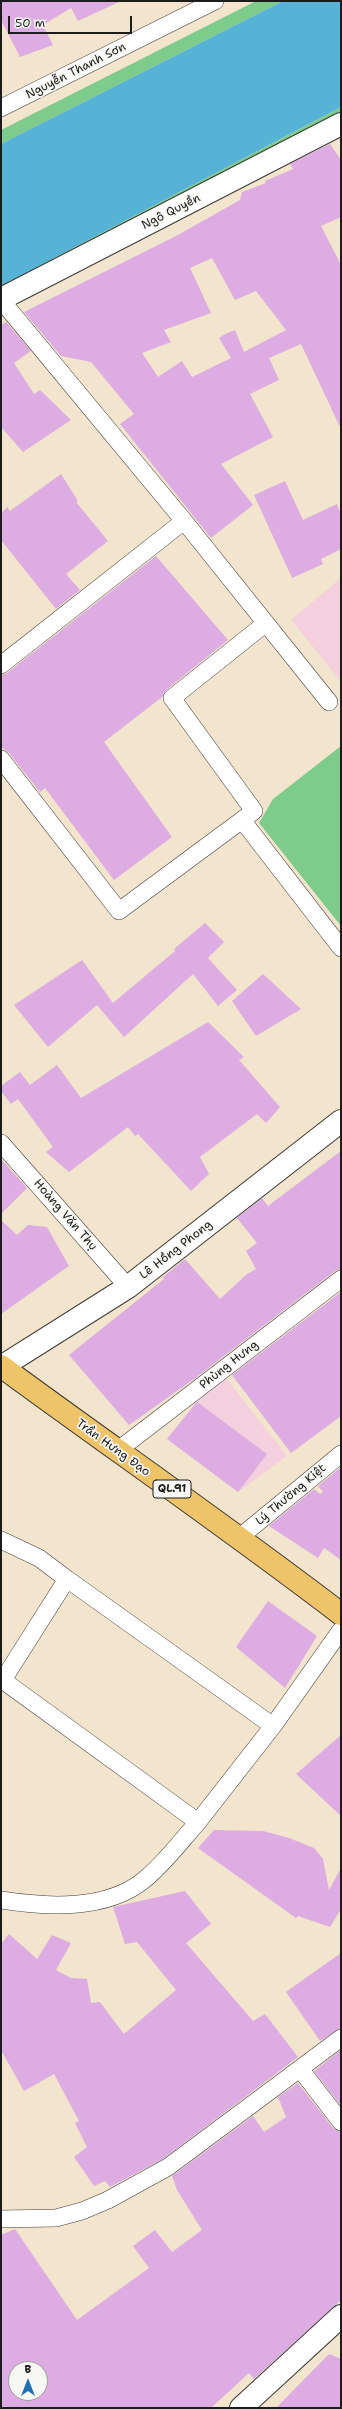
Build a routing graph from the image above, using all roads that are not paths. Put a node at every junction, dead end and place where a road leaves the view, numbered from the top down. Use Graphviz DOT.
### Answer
graph roads {
  1 [pos="215,1"];
  2 [pos="1,108"];
  3 [pos="341,124"];
  4 [pos="1,300"];
  5 [pos="184,521"];
  6 [pos="266,623"];
  7 [pos="1,665"];
  8 [pos="329,702"];
  9 [pos="1,759"];
  10 [pos="242,820"];
  11 [pos="341,948"];
  12 [pos="341,1121"];
  13 [pos="1,1143"];
  14 [pos="341,1279"];
  15 [pos="128,1287"];
  16 [pos="1,1367"];
  17 [pos="117,1451"];
  18 [pos="341,1454"];
  19 [pos="240,1537"];
  20 [pos="1,1540"];
  21 [pos="67,1579"];
  22 [pos="341,1614"];
  23 [pos="341,1630"];
  24 [pos="2,1680"];
  25 [pos="273,1726"];
  26 [pos="198,1822"];
  27 [pos="1,1900"];
  28 [pos="341,2038"];
  29 [pos="301,2070"];
  30 [pos="341,2122"];
  31 [pos="1,2219"];
  32 [pos="341,2316"];
  33 [pos="241,2408"];
  1 -- 2 [label="street, Nguyễn Thanh Sơn"];
  3 -- 4 [label="street, Ngô Quyền"];
  4 -- 5 [label="street"];
  5 -- 6 [label="street"];
  5 -- 7 [label="street"];
  6 -- 8 [label="street"];
  6 -- 10 [label="street"];
  9 -- 10 [label="street"];
  10 -- 11 [label="street"];
  12 -- 15 [label="street, Lê Hồng Phong"];
  13 -- 15 [label="street, Hoàng Văn Thụ"];
  14 -- 17 [label="street, Phùng Hưng"];
  15 -- 16 [label="street, Lê Hồng Phong"];
  16 -- 17 [label="highway, Trần Hưng Đạo / QL.91"];
  17 -- 19 [label="highway, Trần Hưng Đạo / QL.91"];
  18 -- 19 [label="street, Lý Thường Kiệt"];
  19 -- 22 [label="highway, Trần Hưng Đạo / QL.91"];
  20 -- 21 [label="street"];
  21 -- 24 [label="street"];
  21 -- 25 [label="street"];
  23 -- 25 [label="street"];
  24 -- 26 [label="street"];
  25 -- 26 [label="street"];
  26 -- 27 [label="street"];
  28 -- 29 [label="street"];
  29 -- 30 [label="street"];
  29 -- 31 [label="street"];
  32 -- 33 [label="street"];
}
